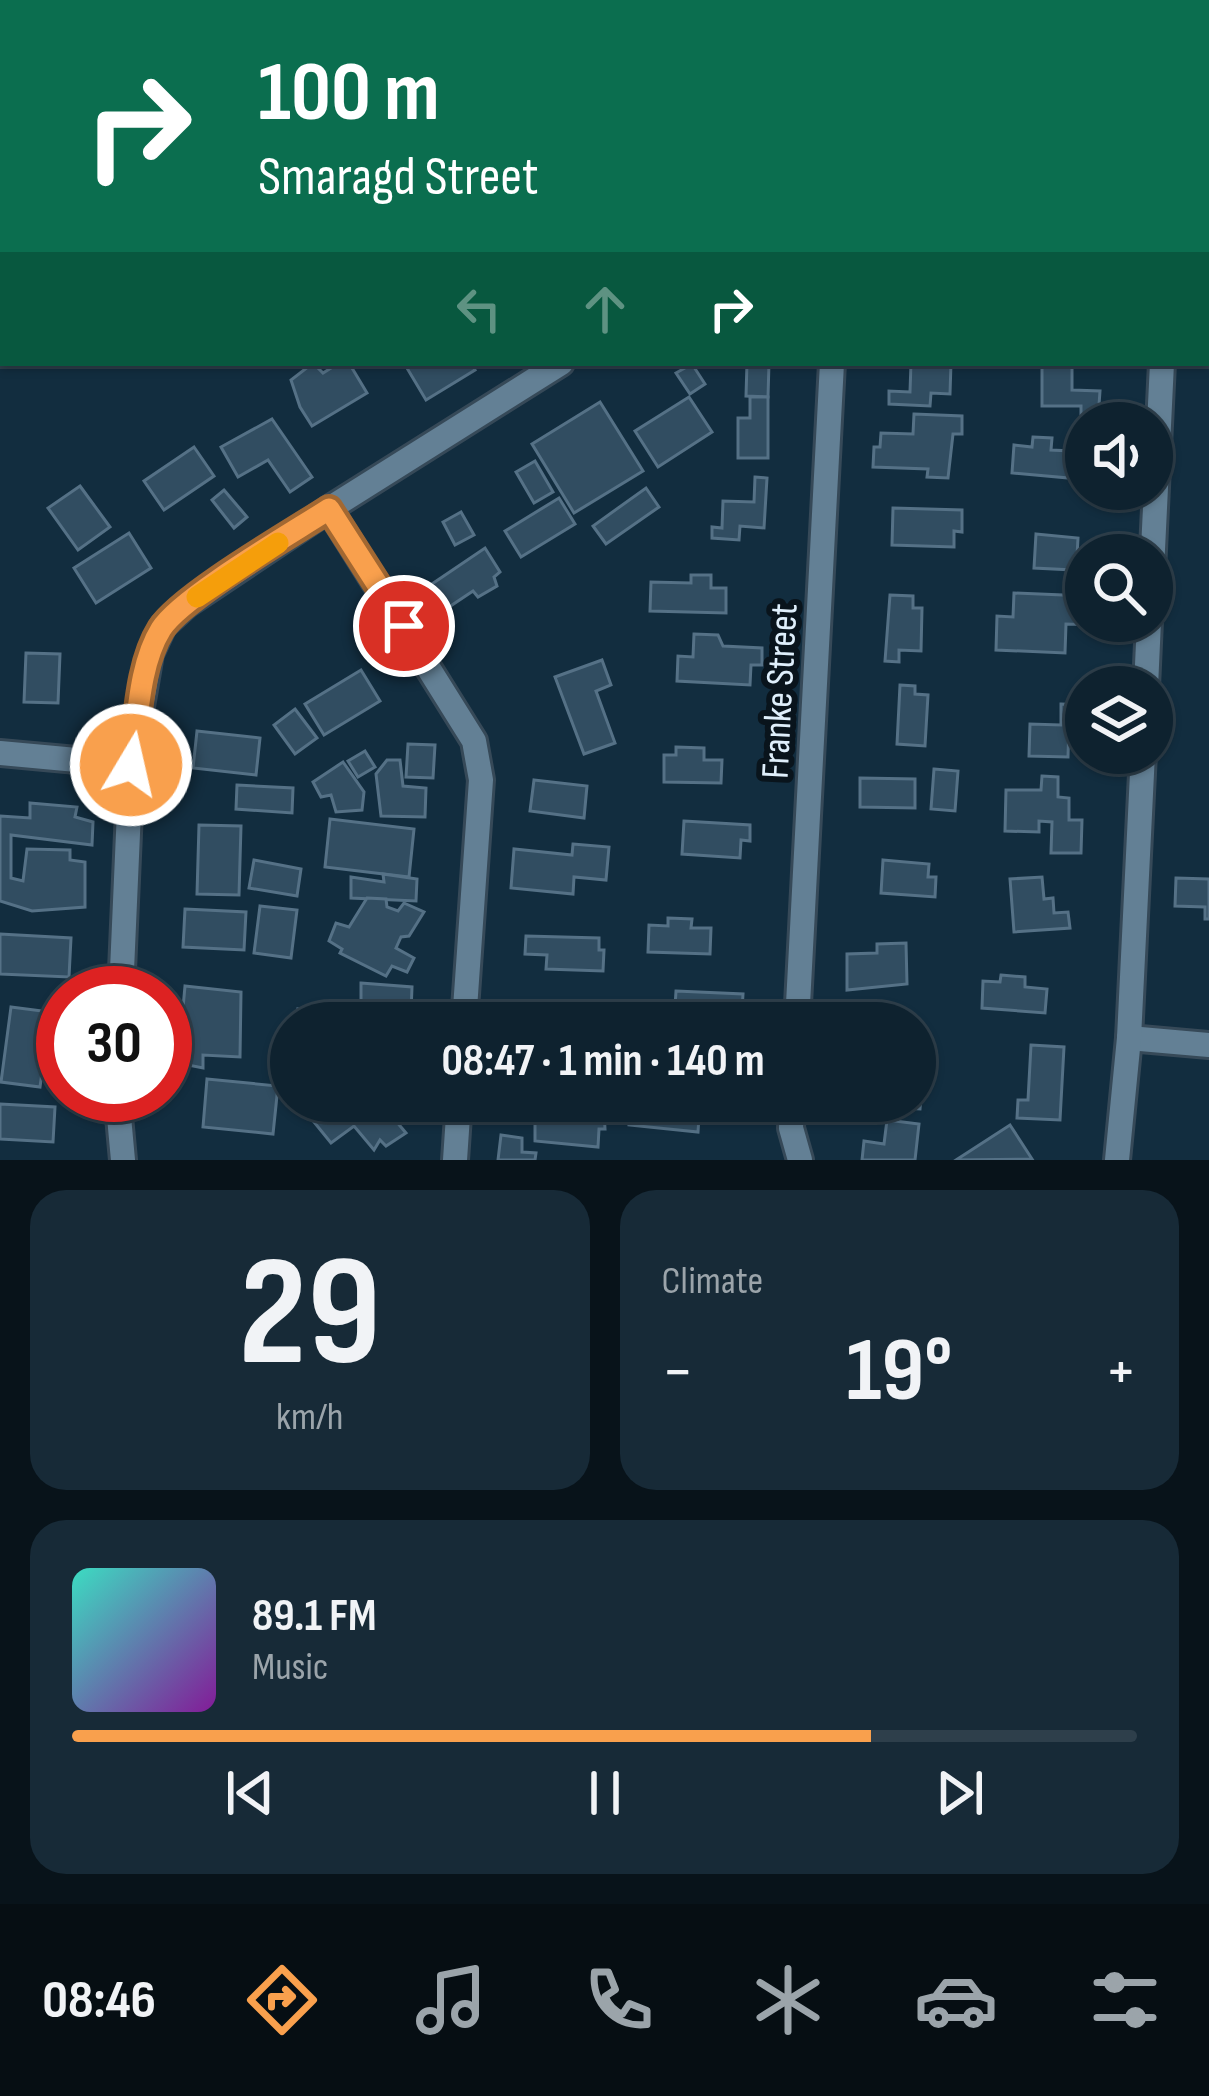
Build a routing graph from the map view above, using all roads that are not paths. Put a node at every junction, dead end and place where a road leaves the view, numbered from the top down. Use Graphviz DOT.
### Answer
graph roads {
  1 [pos="556,366"];
  2 [pos="832,366"];
  3 [pos="1162,366"];
  4 [pos="329,509"];
  5 [pos="1154,534"];
  6 [pos="0,753"];
  7 [pos="131,765"];
  8 [pos="1142,774"];
  9 [pos="122,966"];
  10 [pos="465,1002"];
  11 [pos="797,1002"];
  12 [pos="1129,1038"];
  13 [pos="1209,1045"];
  14 [pos="119,1122"];
  15 [pos="458,1122"];
  16 [pos="791,1122"];
  17 [pos="123,1160"];
  18 [pos="455,1160"];
  19 [pos="800,1160"];
  20 [pos="1118,1160"];
  1 -- 4 [label="street"];
  2 -- 11 [label="street, Franke Street"];
  3 -- 5 [label="street"];
  4 -- 7 [label="street"];
  4 -- 10 [label="street"];
  6 -- 7 [label="street"];
  7 -- 9 [label="street"];
  8 -- 12 [label="street"];
  12 -- 13 [label="street"];
  12 -- 20 [label="street"];
  14 -- 17 [label="street"];
  15 -- 18 [label="street"];
  16 -- 19 [label="street"];
}
